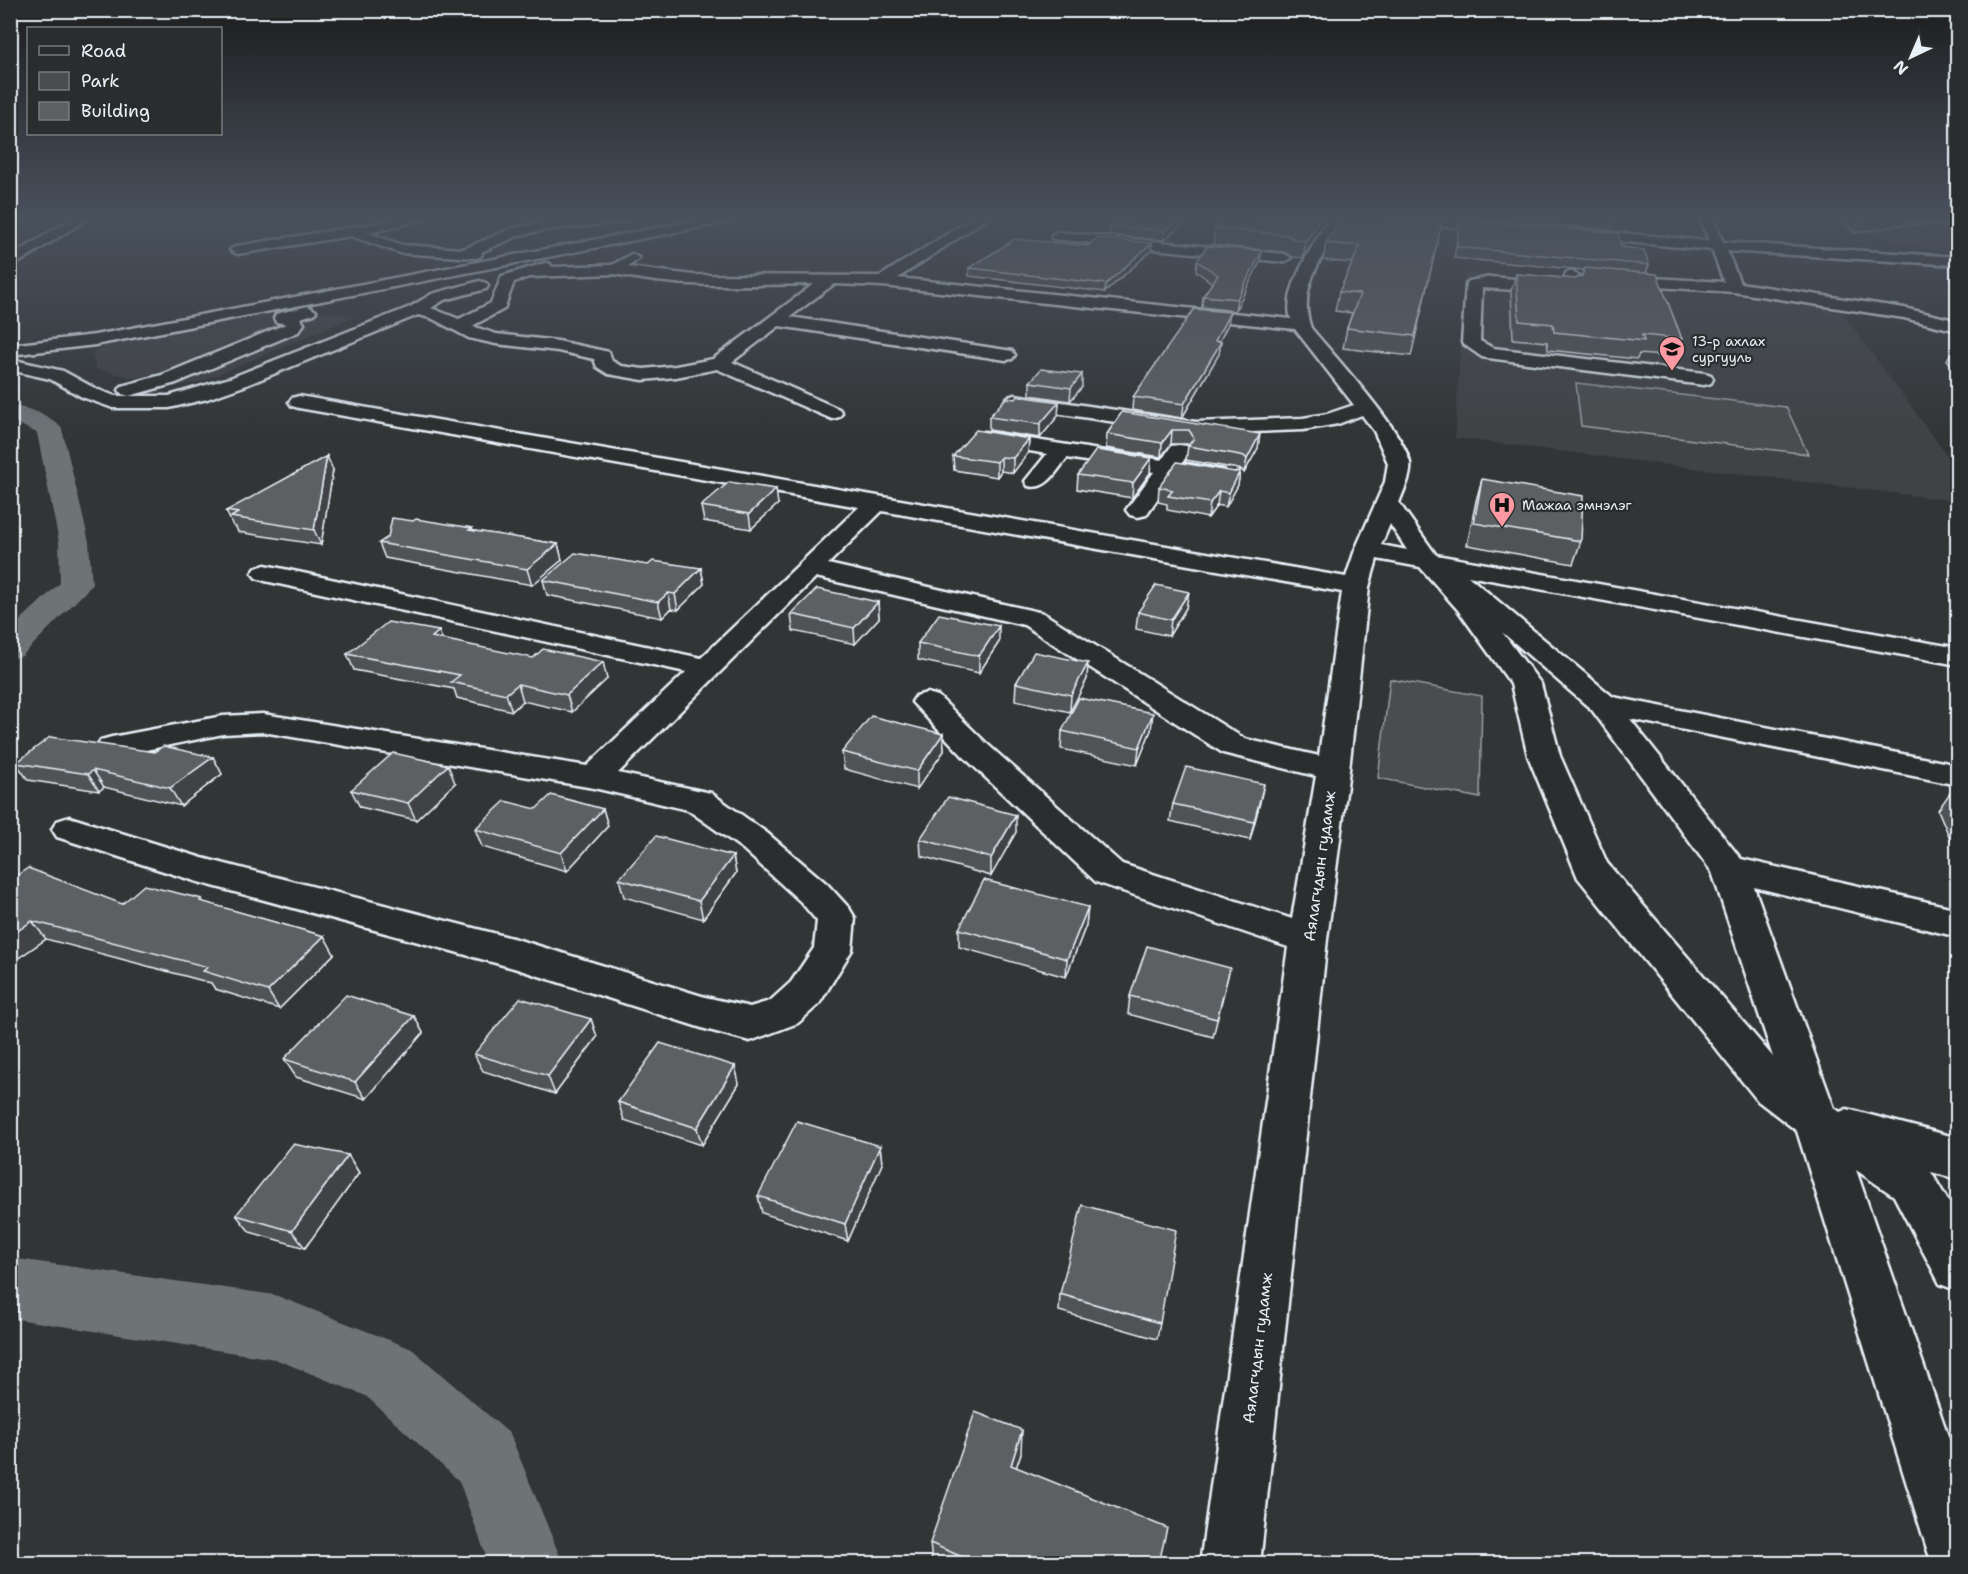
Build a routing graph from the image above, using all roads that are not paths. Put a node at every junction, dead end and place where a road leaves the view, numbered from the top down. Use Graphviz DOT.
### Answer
graph roads {
  1 [pos="358,289"];
  2 [pos="467,289"];
  3 [pos="504,289"];
  4 [pos="816,289"];
  5 [pos="963,289"];
  6 [pos="1301,289"];
  7 [pos="1474,289"];
  8 [pos="1750,289"];
  9 [pos="438,297"];
  10 [pos="293,302"];
  11 [pos="342,302"];
  12 [pos="416,310"];
  13 [pos="282,318"];
  14 [pos="776,320"];
  15 [pos="239,323"];
  16 [pos="1302,325"];
  17 [pos="459,326"];
  18 [pos="1958,326"];
  19 [pos="95,340"];
  20 [pos="10,351"];
  21 [pos="1006,355"];
  22 [pos="719,363"];
  23 [pos="10,364"];
  24 [pos="56,375"];
  25 [pos="1704,379"];
  26 [pos="237,382"];
  27 [pos="285,392"];
  28 [pos="355,395"];
  29 [pos="102,398"];
  30 [pos="1016,401"];
  31 [pos="1366,406"];
  32 [pos="832,413"];
  33 [pos="1196,428"];
  34 [pos="971,436"];
  35 [pos="1062,450"];
  36 [pos="1168,467"];
  37 [pos="1233,477"];
  38 [pos="1036,481"];
  39 [pos="877,503"];
  40 [pos="1387,503"];
  41 [pos="1138,510"];
  42 [pos="1367,550"];
  43 [pos="1432,561"];
  44 [pos="810,568"];
  45 [pos="265,573"];
  46 [pos="1356,587"];
  47 [pos="1958,657"];
  48 [pos="708,668"];
  49 [pos="927,702"];
  50 [pos="1603,704"];
  51 [pos="112,747"];
  52 [pos="1333,770"];
  53 [pos="1958,775"];
  54 [pos="594,778"];
  55 [pos="69,829"];
  56 [pos="1729,869"];
  57 [pos="1958,923"];
  58 [pos="1308,939"];
  59 [pos="1816,1120"];
  60 [pos="1958,1160"];
  61 [pos="1958,1267"];
  62 [pos="1958,1552"];
  63 [pos="1230,1563"];
  1 -- 10 [label="street"];
  2 -- 9 [label="street"];
  3 -- 17 [label="street"];
  4 -- 14 [label="street"];
  5 -- 16 [label="street"];
  6 -- 16 [label="street"];
  7 -- 25 [label="street"];
  8 -- 18 [label="street"];
  9 -- 11 [label="street"];
  9 -- 12 [label="street"];
  10 -- 11 [label="street"];
  10 -- 19 [label="street"];
  11 -- 13 [label="street"];
  12 -- 17 [label="street"];
  12 -- 26 [label="street"];
  13 -- 15 [label="street"];
  13 -- 29 [label="street"];
  14 -- 21 [label="street"];
  14 -- 22 [label="street"];
  16 -- 31 [label="street, Аялагчдын гудамж"];
  17 -- 22 [label="street"];
  19 -- 20 [label="street"];
  19 -- 24 [label="street"];
  22 -- 32 [label="street"];
  23 -- 24 [label="street"];
  24 -- 29 [label="street"];
  26 -- 27 [label="street"];
  26 -- 29 [label="street"];
  27 -- 28 [label="street"];
  27 -- 39 [label="street"];
  30 -- 33 [label="street"];
  31 -- 33 [label="street"];
  31 -- 40 [label="street, Аялагчдын гудамж"];
  33 -- 36 [label="street"];
  34 -- 35 [label="street"];
  35 -- 36 [label="street"];
  35 -- 38 [label="street"];
  36 -- 37 [label="street"];
  36 -- 41 [label="street"];
  39 -- 44 [label="street"];
  39 -- 46 [label="street"];
  40 -- 42 [label="street, Аялагчдын гудамж"];
  40 -- 43 [label="street"];
  42 -- 43 [label="street"];
  42 -- 46 [label="street, Аялагчдын гудамж"];
  43 -- 47 [label="street"];
  43 -- 50 [label="street"];
  43 -- 59 [label="street"];
  44 -- 48 [label="street"];
  44 -- 52 [label="street"];
  45 -- 48 [label="street"];
  46 -- 52 [label="street, Аялагчдын гудамж"];
  48 -- 54 [label="street"];
  49 -- 58 [label="street"];
  50 -- 53 [label="street"];
  50 -- 56 [label="street"];
  51 -- 54 [label="street"];
  52 -- 58 [label="street, Аялагчдын гудамж"];
  54 -- 55 [label="street"];
  56 -- 57 [label="street"];
  56 -- 59 [label="street"];
  58 -- 63 [label="street, Аялагчдын гудамж"];
  59 -- 60 [label="street"];
  59 -- 61 [label="street"];
  59 -- 62 [label="street"];
}
